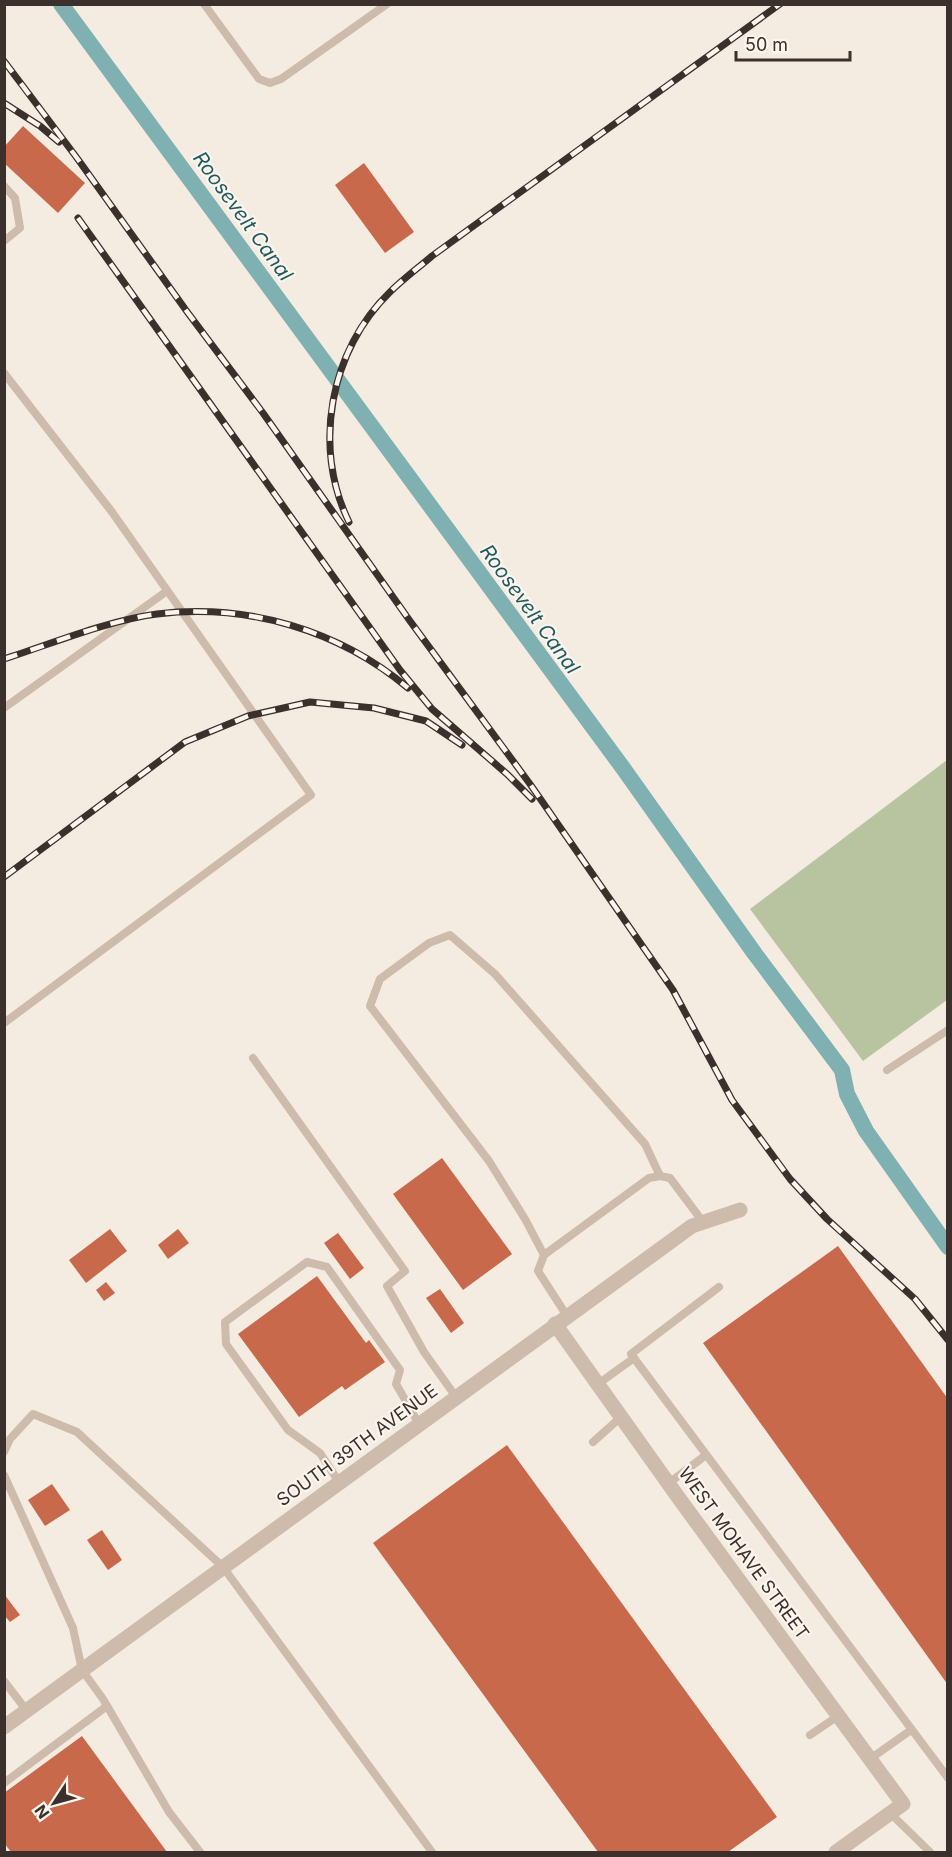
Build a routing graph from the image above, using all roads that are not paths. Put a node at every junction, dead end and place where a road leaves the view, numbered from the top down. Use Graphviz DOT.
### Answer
graph roads {
  1 [pos="204,4"];
  2 [pos="387,4"];
  3 [pos="4,186"];
  4 [pos="4,241"];
  5 [pos="4,374"];
  6 [pos="167,591"];
  7 [pos="4,708"];
  8 [pos="4,1023"];
  9 [pos="948,1030"];
  10 [pos="253,1058"];
  11 [pos="887,1070"];
  12 [pos="660,1176"];
  13 [pos="740,1210"];
  14 [pos="703,1222"];
  15 [pos="544,1256"];
  16 [pos="719,1287"];
  17 [pos="561,1320"];
  18 [pos="634,1358"];
  19 [pos="598,1384"];
  20 [pos="456,1397"];
  21 [pos="621,1417"];
  22 [pos="419,1424"];
  23 [pos="593,1442"];
  24 [pos="4,1452"];
  25 [pos="706,1455"];
  26 [pos="4,1475"];
  27 [pos="339,1482"];
  28 [pos="669,1484"];
  29 [pos="223,1567"];
  30 [pos="82,1670"];
  31 [pos="4,1681"];
  32 [pos="108,1706"];
  33 [pos="27,1711"];
  34 [pos="838,1716"];
  35 [pos="4,1727"];
  36 [pos="911,1730"];
  37 [pos="810,1735"];
  38 [pos="870,1759"];
  39 [pos="948,1778"];
  40 [pos="4,1783"];
  41 [pos="890,1813"];
  42 [pos="200,1852"];
  43 [pos="432,1852"];
  44 [pos="836,1852"];
  45 [pos="930,1852"];
  1 -- 2 [label="lane"];
  3 -- 4 [label="lane"];
  5 -- 6 [label="lane"];
  6 -- 7 [label="lane"];
  6 -- 8 [label="lane"];
  9 -- 11 [label="lane"];
  10 -- 20 [label="lane"];
  12 -- 14 [label="lane"];
  12 -- 15 [label="lane"];
  12 -- 15 [label="lane"];
  13 -- 14 [label="street, SOUTH 39TH AVENUE"];
  14 -- 17 [label="street, SOUTH 39TH AVENUE"];
  15 -- 17 [label="lane"];
  16 -- 18 [label="lane"];
  17 -- 19 [label="street, WEST MOHAVE STREET"];
  17 -- 20 [label="street, SOUTH 39TH AVENUE"];
  18 -- 19 [label="lane"];
  18 -- 25 [label="lane"];
  19 -- 21 [label="street, WEST MOHAVE STREET"];
  20 -- 22 [label="street, SOUTH 39TH AVENUE"];
  21 -- 23 [label="lane"];
  21 -- 28 [label="street, WEST MOHAVE STREET"];
  22 -- 27 [label="street, SOUTH 39TH AVENUE"];
  22 -- 27 [label="lane"];
  24 -- 29 [label="lane"];
  25 -- 28 [label="lane"];
  25 -- 36 [label="lane"];
  26 -- 30 [label="lane"];
  27 -- 29 [label="street, SOUTH 39TH AVENUE"];
  28 -- 34 [label="street, WEST MOHAVE STREET"];
  29 -- 30 [label="street, SOUTH 39TH AVENUE"];
  29 -- 43 [label="lane"];
  30 -- 32 [label="lane"];
  30 -- 33 [label="street, SOUTH 39TH AVENUE"];
  31 -- 33 [label="lane"];
  32 -- 40 [label="lane"];
  32 -- 42 [label="lane"];
  33 -- 35 [label="street, SOUTH 39TH AVENUE"];
  34 -- 37 [label="lane"];
  34 -- 38 [label="street, WEST MOHAVE STREET"];
  36 -- 38 [label="lane"];
  36 -- 39 [label="lane"];
  38 -- 41 [label="street, WEST MOHAVE STREET"];
  41 -- 44 [label="street"];
  41 -- 45 [label="lane"];
}
